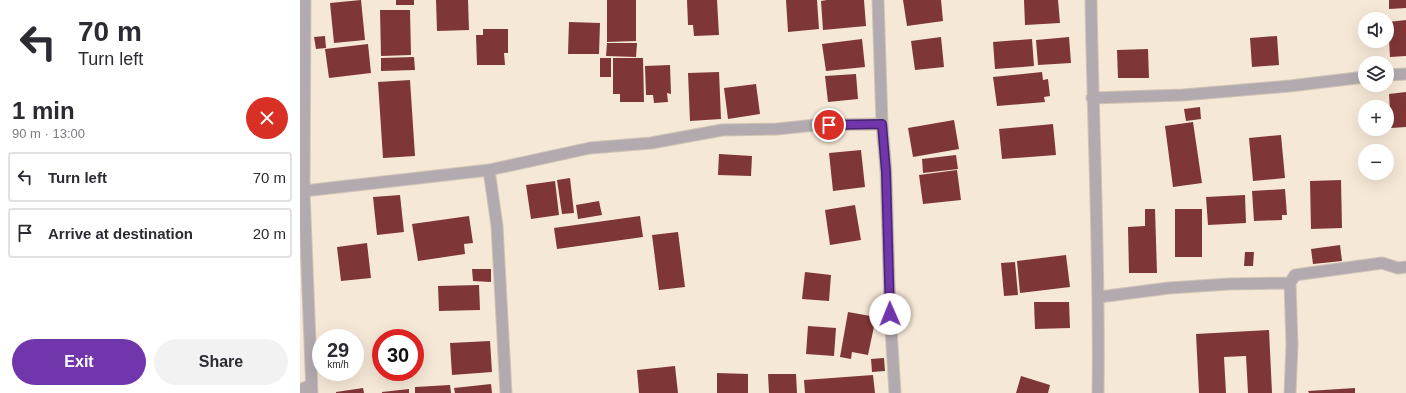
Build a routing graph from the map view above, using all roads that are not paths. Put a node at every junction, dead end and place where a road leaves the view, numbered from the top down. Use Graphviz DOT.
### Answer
graph roads {
  1 [pos="305,0"];
  2 [pos="878,0"];
  3 [pos="1091,0"];
  4 [pos="1406,74"];
  5 [pos="1394,75"];
  6 [pos="1358,78"];
  7 [pos="1092,98"];
  8 [pos="882,124"];
  9 [pos="488,170"];
  10 [pos="304,190"];
  11 [pos="1406,266"];
  12 [pos="1290,283"];
  13 [pos="1099,297"];
  14 [pos="311,389"];
  15 [pos="300,390"];
  16 [pos="506,393"];
  17 [pos="895,393"];
  18 [pos="1098,393"];
  19 [pos="1290,393"];
  1 -- 10 [label="street"];
  2 -- 8 [label="street"];
  3 -- 7 [label="street"];
  4 -- 5 [label="street"];
  6 -- 7 [label="street"];
  7 -- 13 [label="street"];
  8 -- 9 [label="street"];
  8 -- 17 [label="street"];
  9 -- 10 [label="street"];
  9 -- 16 [label="street"];
  10 -- 14 [label="street"];
  11 -- 12 [label="street"];
  12 -- 13 [label="street"];
  12 -- 19 [label="street"];
  13 -- 18 [label="street"];
  14 -- 15 [label="street"];
}
